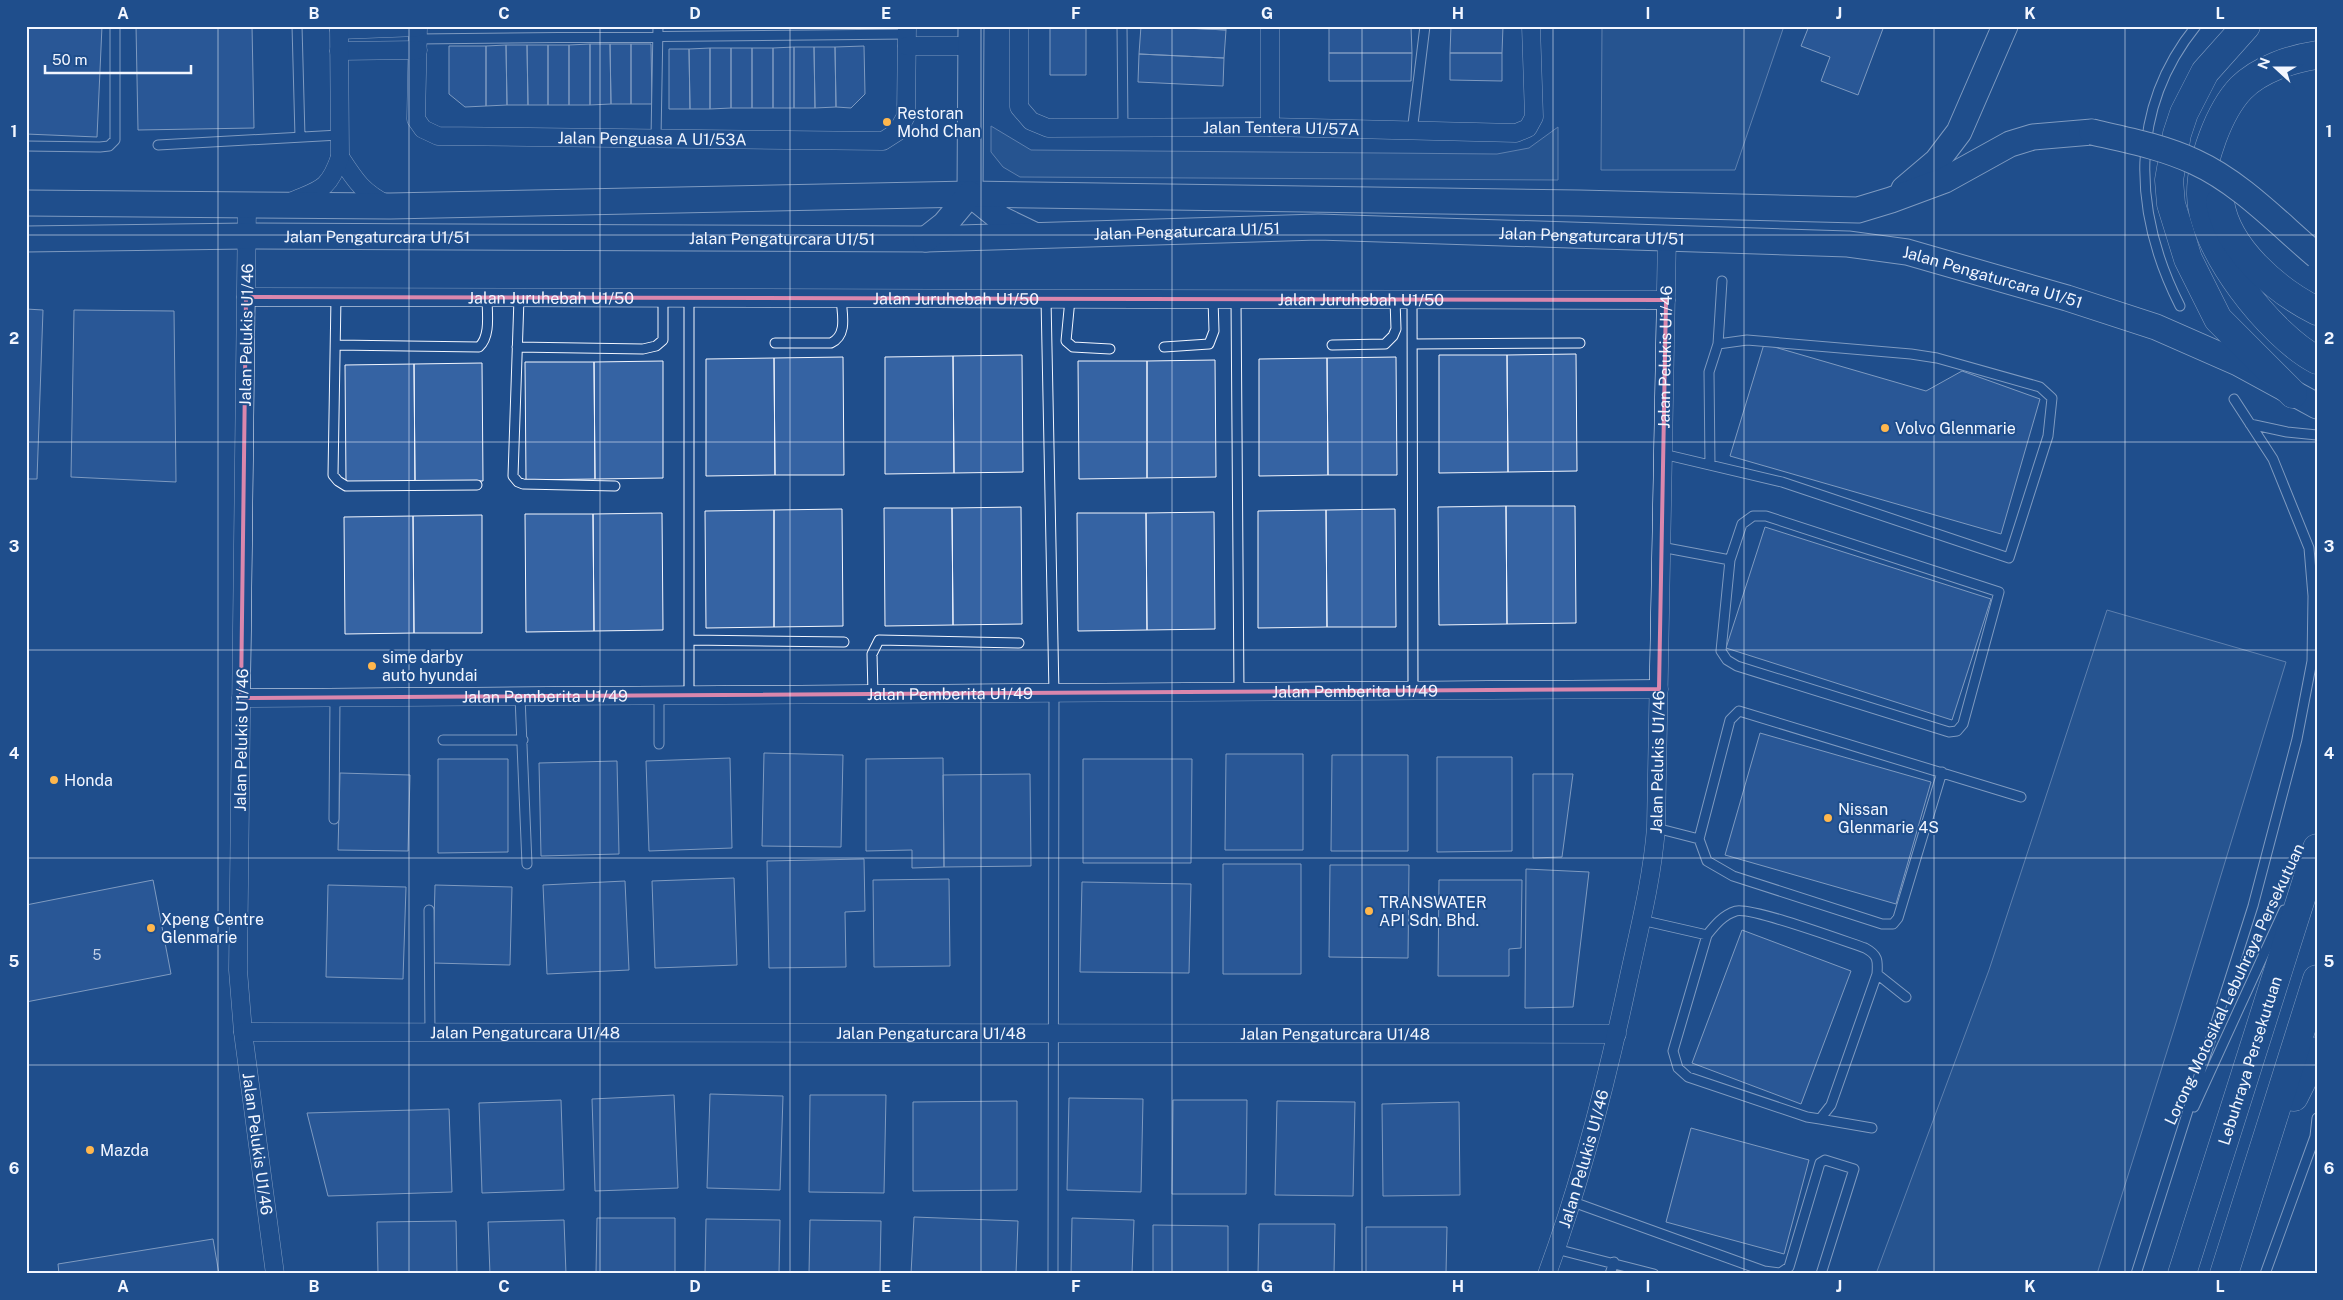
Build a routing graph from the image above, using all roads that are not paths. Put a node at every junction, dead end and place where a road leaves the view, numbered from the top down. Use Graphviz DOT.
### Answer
graph roads {
  1 [pos="116,26"];
  2 [pos="297,26"];
  3 [pos="658,26"];
  4 [pos="1019,26"];
  5 [pos="1122,26"];
  6 [pos="1270,26"];
  7 [pos="1424,26"];
  8 [pos="1531,26"];
  9 [pos="2005,26"];
  10 [pos="2196,26"];
  11 [pos="2246,26"];
  12 [pos="339,28"];
  13 [pos="907,35"];
  14 [pos="418,36"];
  15 [pos="971,36"];
  16 [pos="658,37"];
  17 [pos="339,51"];
  18 [pos="2317,55"];
  19 [pos="2317,72"];
  20 [pos="1124,127"];
  21 [pos="1270,127"];
  22 [pos="1412,132"];
  23 [pos="339,135"];
  24 [pos="300,137"];
  25 [pos="656,138"];
  26 [pos="158,145"];
  27 [pos="26,146"];
  28 [pos="340,157"];
  29 [pos="970,167"];
  30 [pos="936,194"];
  31 [pos="970,194"];
  32 [pos="999,195"];
  33 [pos="1891,200"];
  34 [pos="26,203"];
  35 [pos="247,205"];
  36 [pos="283,205"];
  37 [pos="390,206"];
  38 [pos="247,236"];
  39 [pos="1667,236"];
  40 [pos="1039,237"];
  41 [pos="26,239"];
  42 [pos="926,239"];
  43 [pos="2317,256"];
  44 [pos="1722,281"];
  45 [pos="246,297"];
  46 [pos="336,297"];
  47 [pos="487,298"];
  48 [pos="519,298"];
  49 [pos="663,298"];
  50 [pos="689,298"];
  51 [pos="841,298"];
  52 [pos="1046,299"];
  53 [pos="1070,299"];
  54 [pos="1213,299"];
  55 [pos="1236,300"];
  56 [pos="1394,300"];
  57 [pos="1412,300"];
  58 [pos="1666,300"];
  59 [pos="2180,306"];
  60 [pos="2309,307"];
  61 [pos="774,343"];
  62 [pos="1580,343"];
  63 [pos="1413,344"];
  64 [pos="1718,344"];
  65 [pos="336,345"];
  66 [pos="1332,345"];
  67 [pos="517,347"];
  68 [pos="1164,347"];
  69 [pos="1110,350"];
  70 [pos="2317,360"];
  71 [pos="2293,394"];
  72 [pos="2234,399"];
  73 [pos="2317,406"];
  74 [pos="2250,424"];
  75 [pos="2317,435"];
  76 [pos="1663,454"];
  77 [pos="1710,465"];
  78 [pos="477,485"];
  79 [pos="615,486"];
  80 [pos="1661,547"];
  81 [pos="1730,560"];
  82 [pos="690,640"];
  83 [pos="844,642"];
  84 [pos="1018,643"];
  85 [pos="1658,689"];
  86 [pos="1413,690"];
  87 [pos="1239,692"];
  88 [pos="1054,693"];
  89 [pos="872,694"];
  90 [pos="689,695"];
  91 [pos="520,696"];
  92 [pos="659,696"];
  93 [pos="241,698"];
  94 [pos="335,698"];
  95 [pos="443,740"];
  96 [pos="523,740"];
  97 [pos="658,744"];
  98 [pos="1942,772"];
  99 [pos="2021,797"];
  100 [pos="334,819"];
  101 [pos="1656,828"];
  102 [pos="1700,839"];
  103 [pos="2317,839"];
  104 [pos="2317,848"];
  105 [pos="528,864"];
  106 [pos="2292,893"];
  107 [pos="2288,902"];
  108 [pos="429,910"];
  109 [pos="1641,920"];
  110 [pos="1707,935"];
  111 [pos="1877,974"];
  112 [pos="2317,980"];
  113 [pos="1906,997"];
  114 [pos="243,1032"];
  115 [pos="430,1033"];
  116 [pos="1053,1034"];
  117 [pos="1616,1034"];
  118 [pos="2317,1051"];
  119 [pos="2317,1118"];
  120 [pos="1820,1119"];
  121 [pos="1872,1128"];
  122 [pos="2316,1134"];
  123 [pos="2178,1142"];
  124 [pos="2256,1172"];
  125 [pos="1572,1202"];
  126 [pos="1556,1249"];
  127 [pos="1614,1262"];
  128 [pos="275,1274"];
  129 [pos="1053,1274"];
  130 [pos="1547,1274"];
  131 [pos="1610,1274"];
  132 [pos="1654,1274"];
  133 [pos="1821,1274"];
  134 [pos="2136,1274"];
  135 [pos="2182,1274"];
  136 [pos="2224,1274"];
  137 [pos="2265,1274"];
  1 -- 27 [label="lane"];
  2 -- 24 [label="lane"];
  3 -- 16 [label="lane"];
  4 -- 20 [label="street, Jalan Tentera U1/57A"];
  5 -- 20 [label="lane"];
  6 -- 21 [label="street"];
  7 -- 22 [label="lane"];
  8 -- 22 [label="street, Jalan Tentera U1/57A"];
  9 -- 33 [label="main road"];
  10 -- 59 [label="lane"];
  11 -- 71 [label="highway"];
  12 -- 14 [label="street"];
  12 -- 17 [label="street"];
  13 -- 15 [label="street"];
  13 -- 16 [label="lane"];
  13 -- 25 [label="street, Jalan Penguasa A U1/53A"];
  14 -- 16 [label="lane"];
  14 -- 17 [label="street"];
  14 -- 25 [label="street, Jalan Penguasa A U1/53A"];
  15 -- 29 [label="main road"];
  16 -- 25 [label="lane"];
  17 -- 23 [label="street"];
  18 -- 70 [label="highway"];
  19 -- 60 [label="highway"];
  20 -- 21 [label="street, Jalan Tentera U1/57A"];
  21 -- 22 [label="street, Jalan Tentera U1/57A"];
  23 -- 24 [label="lane"];
  23 -- 28 [label="street"];
  24 -- 26 [label="lane"];
  28 -- 36 [label="street"];
  28 -- 37 [label="street"];
  29 -- 30 [label="main road"];
  29 -- 31 [label="main road"];
  29 -- 32 [label="main road"];
  30 -- 31 [label="main road, Jalan Pengaturcara U1/51"];
  30 -- 37 [label="main road, Jalan Pengaturcara U1/51"];
  31 -- 32 [label="main road, Jalan Pengaturcara U1/51"];
  31 -- 40 [label="main road"];
  31 -- 42 [label="main road"];
  32 -- 33 [label="main road, Jalan Pengaturcara U1/51"];
  33 -- 43 [label="main road, Jalan Pengaturcara U1/51, bridge"];
  34 -- 35 [label="main road, Jalan Pengaturcara U1/51"];
  35 -- 36 [label="main road, Jalan Pengaturcara U1/51"];
  35 -- 38 [label="street, Jalan Pelukis U1/46"];
  36 -- 37 [label="main road, Jalan Pengaturcara U1/51"];
  38 -- 41 [label="main road, Jalan Pengaturcara U1/51"];
  38 -- 42 [label="main road, Jalan Pengaturcara U1/51"];
  38 -- 45 [label="street, Jalan Pelukis U1/46"];
  39 -- 40 [label="main road, Jalan Pengaturcara U1/51"];
  39 -- 58 [label="street, Jalan Pelukis U1/46"];
  39 -- 71 [label="main road, Jalan Pengaturcara U1/51"];
  40 -- 42 [label="main road, Jalan Pengaturcara U1/51"];
  44 -- 64 [label="lane"];
  45 -- 46 [label="street, Jalan Juruhebah U1/50"];
  45 -- 93 [label="street, Jalan Pelukis U1/46"];
  46 -- 47 [label="street, Jalan Juruhebah U1/50"];
  46 -- 65 [label="lane"];
  47 -- 48 [label="street, Jalan Juruhebah U1/50"];
  47 -- 65 [label="lane"];
  48 -- 49 [label="street, Jalan Juruhebah U1/50"];
  48 -- 67 [label="lane"];
  49 -- 50 [label="street, Jalan Juruhebah U1/50"];
  49 -- 67 [label="lane"];
  50 -- 51 [label="street, Jalan Juruhebah U1/50"];
  50 -- 82 [label="lane"];
  51 -- 52 [label="street, Jalan Juruhebah U1/50"];
  51 -- 61 [label="lane"];
  52 -- 53 [label="street, Jalan Juruhebah U1/50"];
  52 -- 88 [label="lane"];
  53 -- 54 [label="street, Jalan Juruhebah U1/50"];
  53 -- 69 [label="lane"];
  54 -- 55 [label="street, Jalan Juruhebah U1/50"];
  54 -- 68 [label="lane"];
  55 -- 56 [label="street, Jalan Juruhebah U1/50"];
  55 -- 87 [label="lane"];
  56 -- 57 [label="street, Jalan Juruhebah U1/50"];
  56 -- 66 [label="lane"];
  57 -- 58 [label="street, Jalan Juruhebah U1/50"];
  57 -- 63 [label="lane"];
  58 -- 76 [label="street, Jalan Pelukis U1/46"];
  62 -- 63 [label="lane"];
  63 -- 86 [label="lane"];
  64 -- 77 [label="lane"];
  64 -- 77 [label="lane"];
  65 -- 78 [label="lane"];
  67 -- 79 [label="lane"];
  71 -- 73 [label="main road, Jalan Pengaturcara U1/51"];
  72 -- 74 [label="lane, Lorong Motosikal Lebuhraya Persekutuan"];
  74 -- 75 [label="lane"];
  74 -- 123 [label="lane, Lorong Motosikal Lebuhraya Persekutuan"];
  76 -- 77 [label="lane"];
  76 -- 80 [label="street, Jalan Pelukis U1/46"];
  80 -- 81 [label="lane"];
  80 -- 85 [label="street, Jalan Pelukis U1/46"];
  81 -- 81 [label="lane"];
  82 -- 83 [label="lane"];
  82 -- 90 [label="lane"];
  84 -- 89 [label="lane"];
  85 -- 86 [label="street, Jalan Pemberita U1/49"];
  85 -- 101 [label="street, Jalan Pelukis U1/46"];
  86 -- 87 [label="street, Jalan Pemberita U1/49"];
  87 -- 88 [label="street, Jalan Pemberita U1/49"];
  88 -- 89 [label="street, Jalan Pemberita U1/49"];
  88 -- 116 [label="lane"];
  89 -- 90 [label="street, Jalan Pemberita U1/49"];
  90 -- 92 [label="street, Jalan Pemberita U1/49"];
  91 -- 92 [label="street, Jalan Pemberita U1/49"];
  91 -- 94 [label="street, Jalan Pemberita U1/49"];
  91 -- 96 [label="lane"];
  92 -- 97 [label="lane"];
  93 -- 94 [label="street, Jalan Pemberita U1/49"];
  93 -- 114 [label="street, Jalan Pelukis U1/46"];
  94 -- 100 [label="lane"];
  95 -- 96 [label="lane"];
  96 -- 105 [label="lane"];
  98 -- 99 [label="lane"];
  98 -- 102 [label="lane"];
  98 -- 102 [label="lane"];
  101 -- 102 [label="lane"];
  101 -- 109 [label="street, Jalan Pelukis U1/46"];
  103 -- 106 [label="lane, Lorong Motosikal Lebuhraya Persekutuan"];
  104 -- 135 [label="highway, Lebuhraya Persekutuan"];
  107 -- 123 [label="lane, Lorong Motosikal Lebuhraya Persekutuan"];
  108 -- 115 [label="lane"];
  109 -- 110 [label="lane"];
  109 -- 117 [label="street, Jalan Pelukis U1/46"];
  110 -- 111 [label="lane"];
  110 -- 120 [label="lane"];
  111 -- 113 [label="lane"];
  111 -- 120 [label="lane"];
  112 -- 124 [label="highway"];
  114 -- 115 [label="street, Jalan Pengaturcara U1/48"];
  114 -- 128 [label="street, Jalan Pelukis U1/46"];
  115 -- 116 [label="street, Jalan Pengaturcara U1/48"];
  116 -- 117 [label="street, Jalan Pengaturcara U1/48"];
  116 -- 129 [label="lane"];
  117 -- 125 [label="street, Jalan Pelukis U1/46"];
  118 -- 124 [label="highway"];
  119 -- 122 [label="lane"];
  120 -- 121 [label="lane"];
  122 -- 137 [label="lane"];
  123 -- 134 [label="lane, Lorong Motosikal Lebuhraya Persekutuan"];
  124 -- 136 [label="highway"];
  125 -- 126 [label="street, Jalan Pelukis U1/46"];
  125 -- 133 [label="lane"];
  126 -- 127 [label="lane"];
  126 -- 130 [label="street, Jalan Pelukis U1/46"];
  127 -- 131 [label="lane"];
  127 -- 132 [label="lane"];
}
